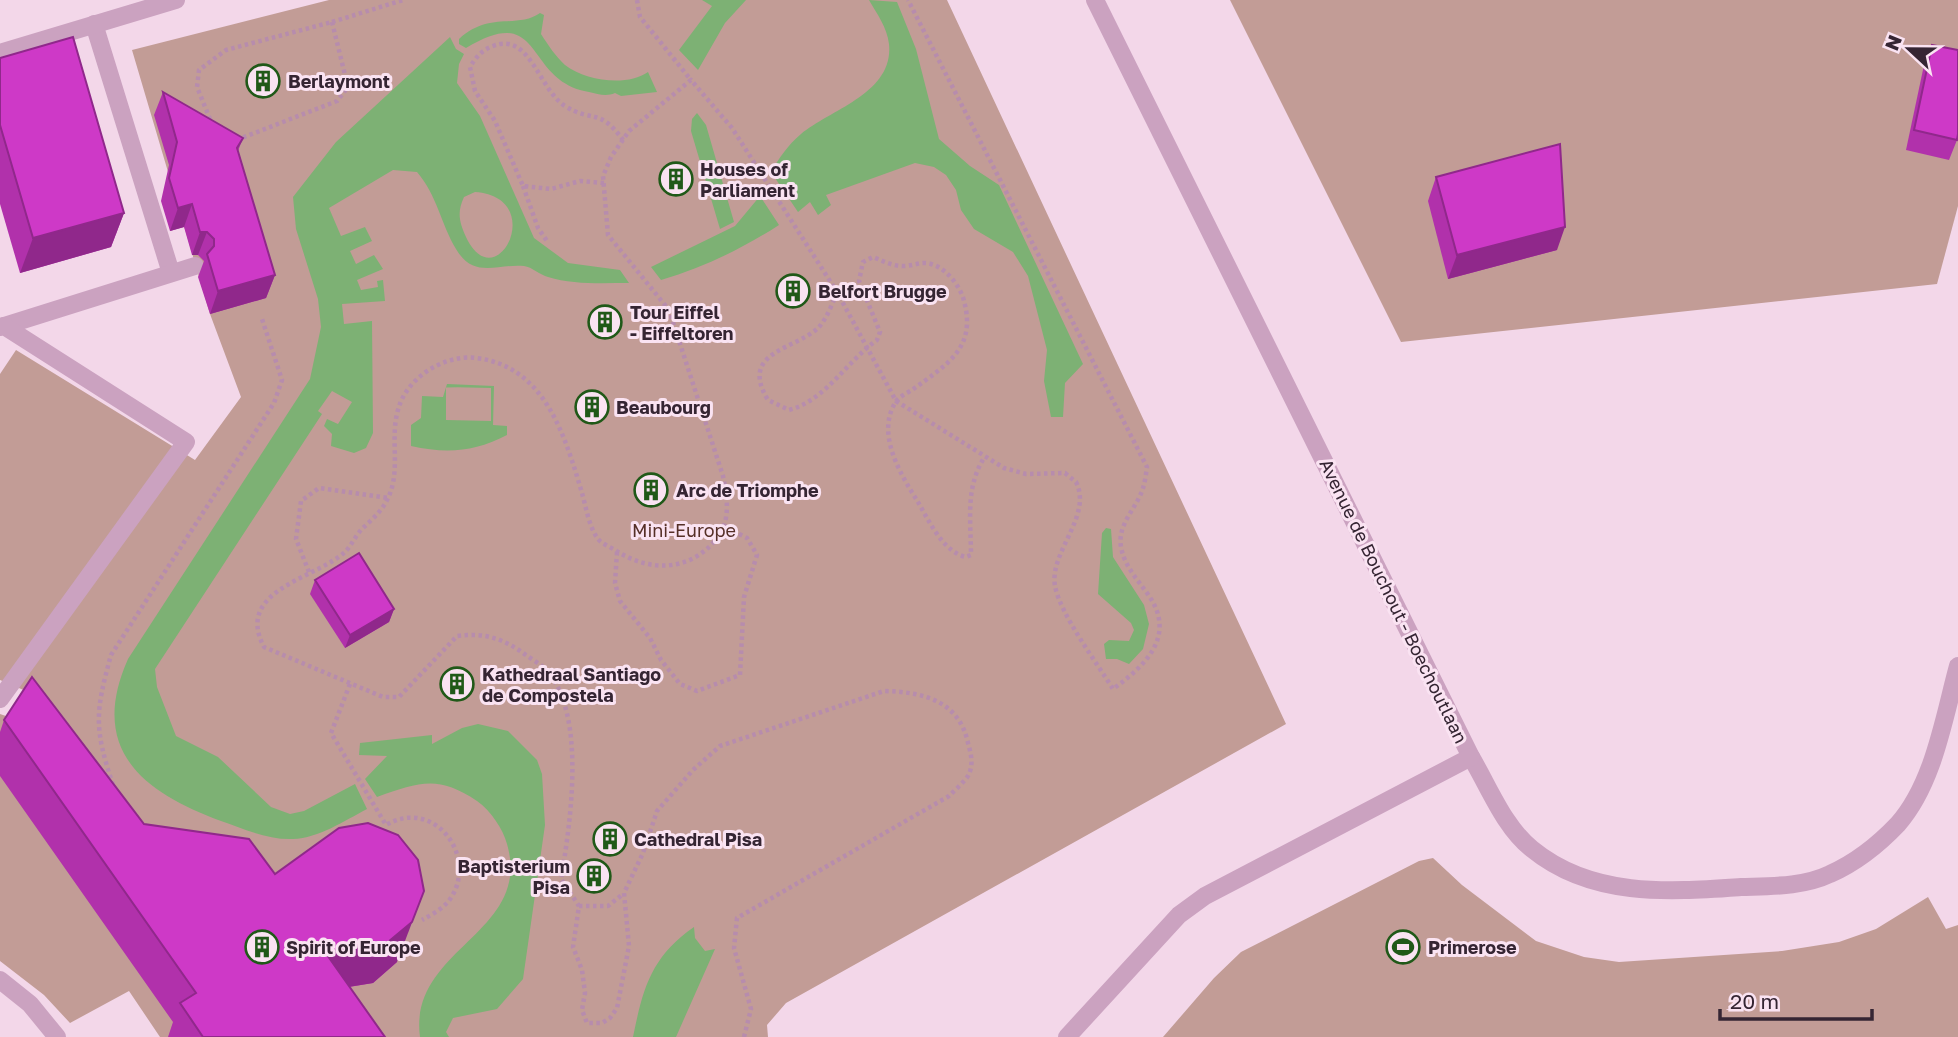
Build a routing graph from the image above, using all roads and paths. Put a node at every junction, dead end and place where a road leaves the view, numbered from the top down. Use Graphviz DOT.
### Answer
graph roads {
  1 [pos="176,0"];
  2 [pos="403,0"];
  3 [pos="637,0"];
  4 [pos="908,0"];
  5 [pos="1095,0"];
  6 [pos="332,22"];
  7 [pos="94,24"];
  8 [pos="0,53"];
  9 [pos="691,80"];
  10 [pos="623,140"];
  11 [pos="604,183"];
  12 [pos="523,186"];
  13 [pos="547,241"];
  14 [pos="195,266"];
  15 [pos="171,273"];
  16 [pos="837,292"];
  17 [pos="262,319"];
  18 [pos="2,326"];
  19 [pos="867,347"];
  20 [pos="896,401"];
  21 [pos="984,458"];
  22 [pos="389,498"];
  23 [pos="725,527"];
  24 [pos="617,552"];
  25 [pos="309,572"];
  26 [pos="1958,666"];
  27 [pos="350,684"];
  28 [pos="0,699"];
  29 [pos="1471,757"];
  30 [pos="114,789"];
  31 [pos="624,893"];
  32 [pos="579,906"];
  33 [pos="422,920"];
  34 [pos="0,980"];
  35 [pos="57,1037"];
  36 [pos="744,1037"];
  37 [pos="1067,1037"];
  1 -- 7 [label="street"];
  2 -- 6 [label="path"];
  3 -- 9 [label="path"];
  4 -- 21 [label="path"];
  5 -- 29 [label="street, Avenue de Bouchout - Boechoutlaan"];
  6 -- 6 [label="path"];
  7 -- 8 [label="street"];
  7 -- 15 [label="street"];
  9 -- 10 [label="path"];
  9 -- 16 [label="path"];
  10 -- 11 [label="path"];
  10 -- 12 [label="path"];
  11 -- 12 [label="path"];
  11 -- 23 [label="path"];
  12 -- 13 [label="path"];
  14 -- 15 [label="street"];
  15 -- 18 [label="street"];
  16 -- 19 [label="path"];
  16 -- 19 [label="path"];
  17 -- 30 [label="path"];
  18 -- 28 [label="street"];
  19 -- 20 [label="path"];
  19 -- 20 [label="path"];
  20 -- 21 [label="path"];
  20 -- 21 [label="path"];
  22 -- 24 [label="path"];
  22 -- 25 [label="path"];
  22 -- 25 [label="path"];
  23 -- 24 [label="path"];
  23 -- 24 [label="path"];
  25 -- 27 [label="path"];
  26 -- 29 [label="street"];
  27 -- 32 [label="path"];
  27 -- 33 [label="path"];
  29 -- 37 [label="street, Avenue de Bouchout - Boechoutlaan"];
  31 -- 32 [label="path"];
  31 -- 32 [label="path"];
  31 -- 36 [label="path"];
  34 -- 35 [label="street"];
}
